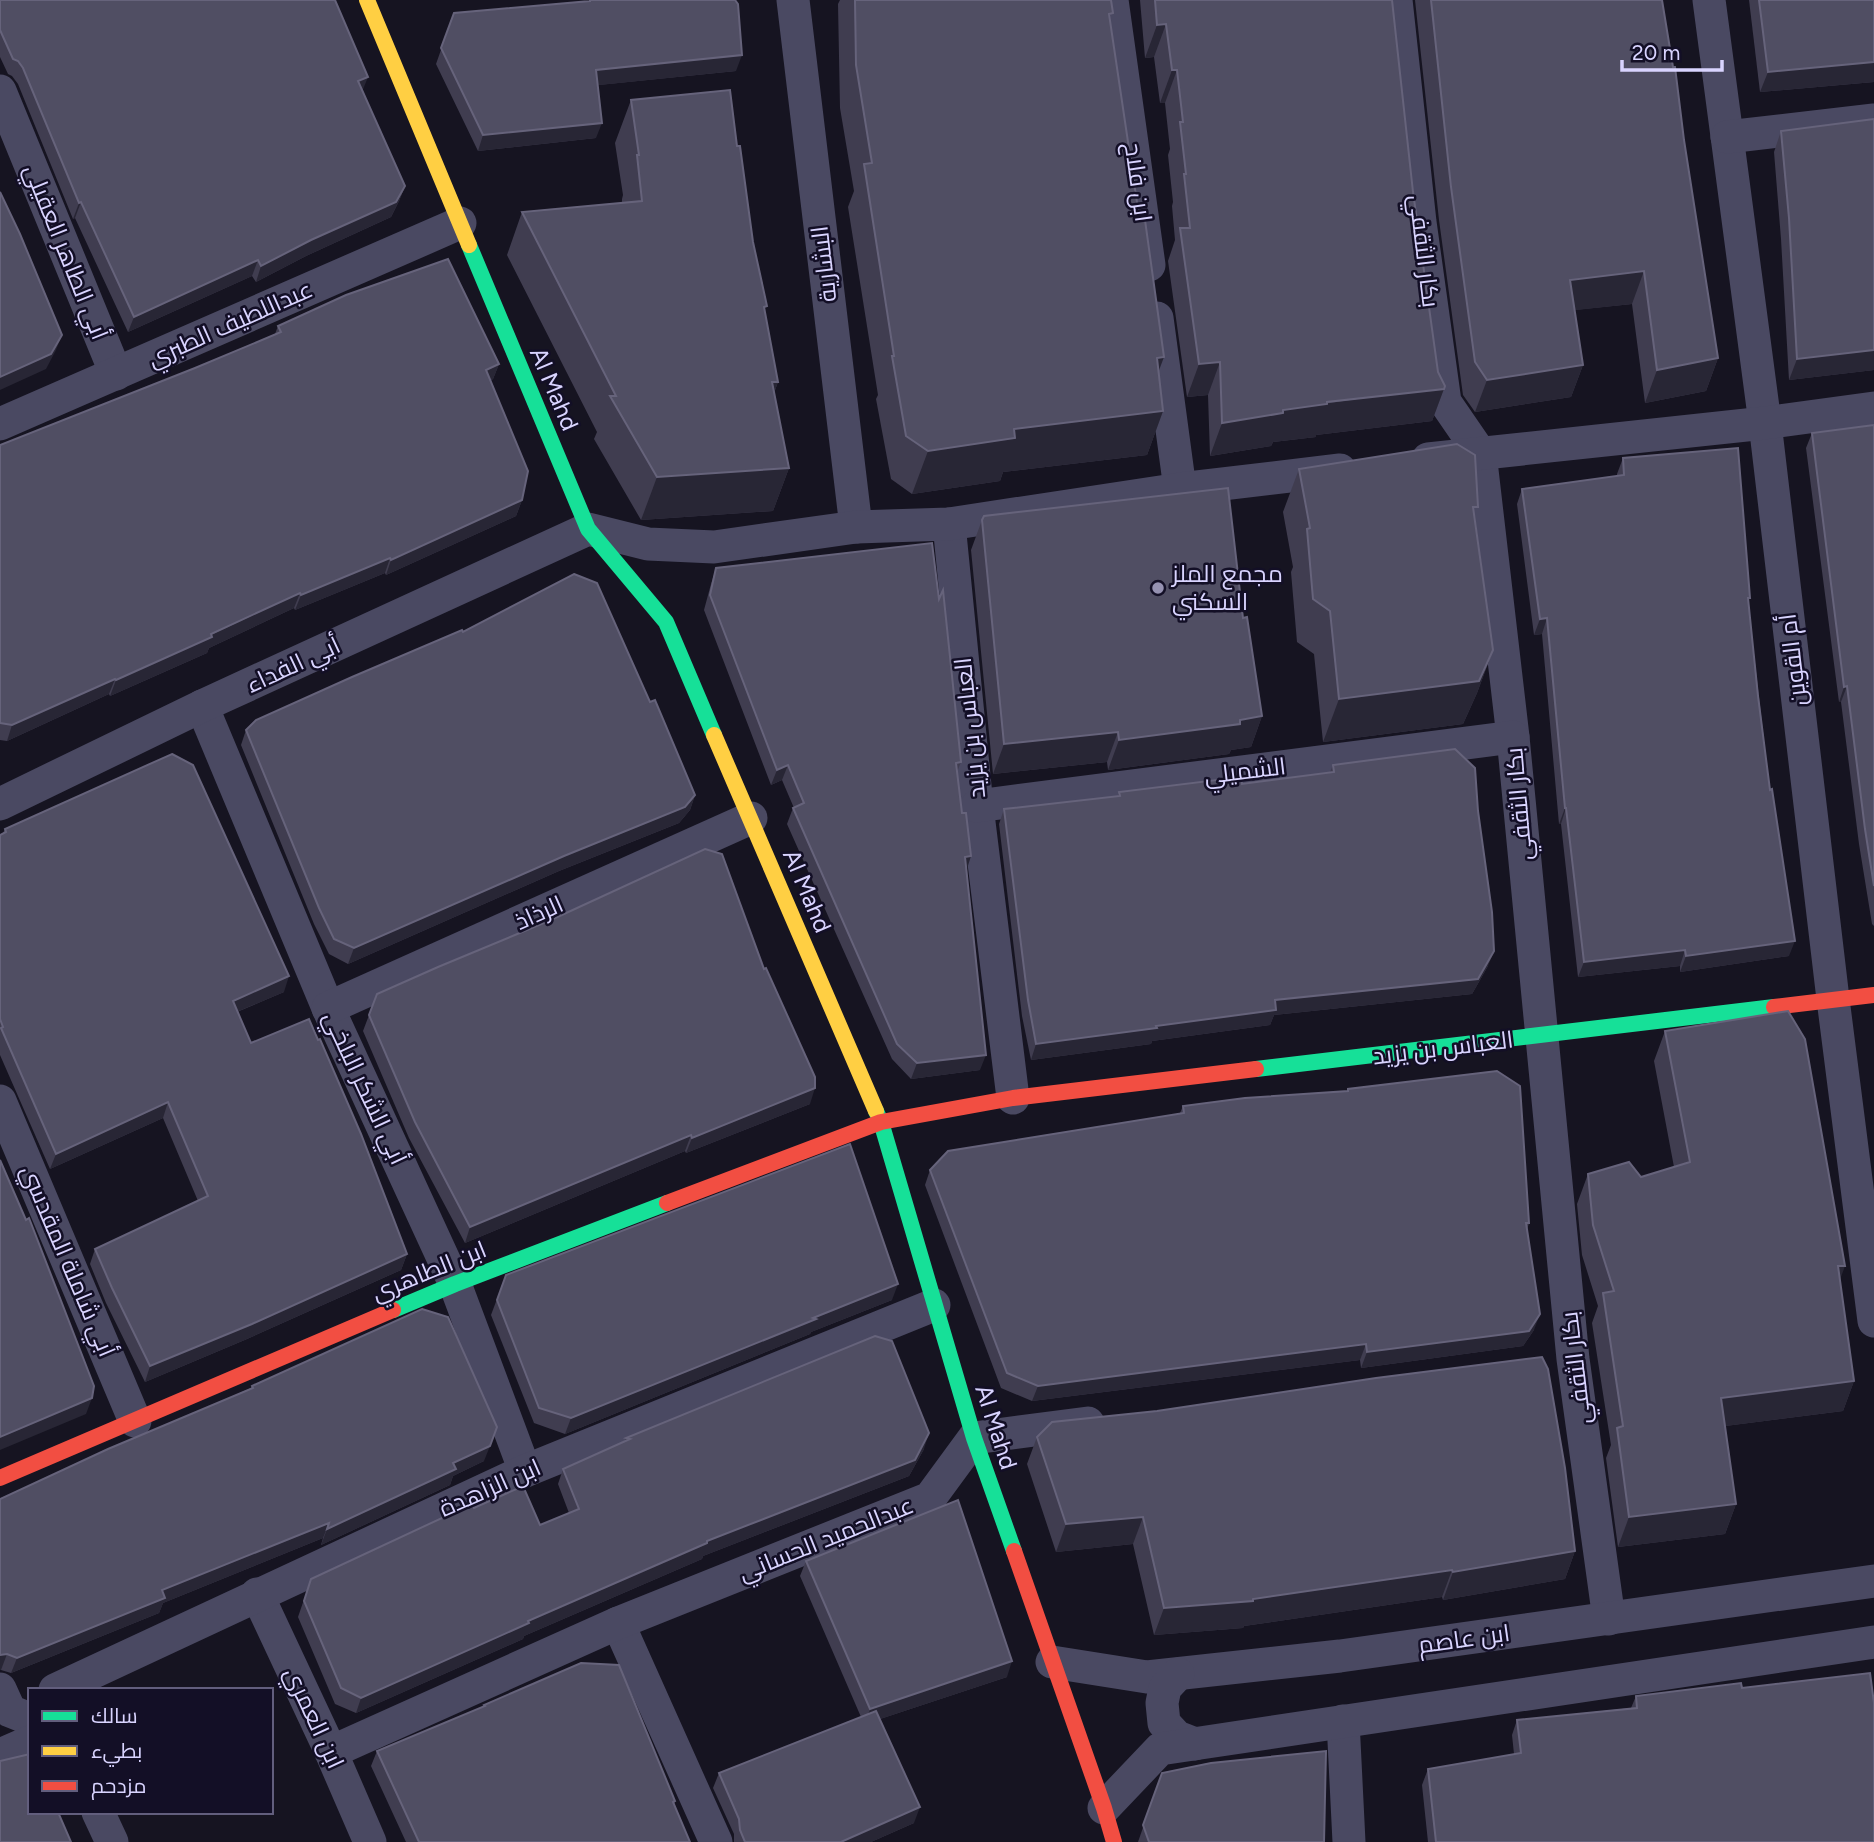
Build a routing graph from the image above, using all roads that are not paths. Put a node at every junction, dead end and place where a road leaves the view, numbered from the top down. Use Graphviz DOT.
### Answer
graph roads {
  1 [pos="367,0"];
  2 [pos="793,0"];
  3 [pos="1112,0"];
  4 [pos="1395,0"];
  5 [pos="1709,0"];
  6 [pos="0,92"];
  7 [pos="1874,120"];
  8 [pos="1727,137"];
  9 [pos="460,223"];
  10 [pos="116,374"];
  11 [pos="1874,408"];
  12 [pos="1765,423"];
  13 [pos="0,424"];
  14 [pos="1480,453"];
  15 [pos="1180,489"];
  16 [pos="949,524"];
  17 [pos="856,527"];
  18 [pos="588,529"];
  19 [pos="202,706"];
  20 [pos="1513,737"];
  21 [pos="0,804"];
  22 [pos="978,806"];
  23 [pos="751,817"];
  24 [pos="1874,995"];
  25 [pos="1833,999"];
  26 [pos="328,1008"];
  27 [pos="1541,1036"];
  28 [pos="1013,1098"];
  29 [pos="0,1101"];
  30 [pos="881,1122"];
  31 [pos="455,1284"];
  32 [pos="934,1305"];
  33 [pos="1874,1321"];
  34 [pos="1124,1418"];
  35 [pos="135,1421"];
  36 [pos="974,1438"];
  37 [pos="525,1471"];
  38 [pos="0,1478"];
  39 [pos="1874,1581"];
  40 [pos="257,1594"];
  41 [pos="1609,1619"];
  42 [pos="618,1623"];
  43 [pos="1874,1642"];
  44 [pos="1052,1662"];
  45 [pos="1178,1674"];
  46 [pos="59,1688"];
  47 [pos="1343,1721"];
  48 [pos="28,1743"];
  49 [pos="1195,1744"];
  50 [pos="331,1752"];
  51 [pos="0,1755"];
  52 [pos="1104,1808"];
  53 [pos="98,1814"];
  54 [pos="112,1842"];
  55 [pos="370,1842"];
  56 [pos="716,1842"];
  57 [pos="1114,1842"];
  58 [pos="1349,1842"];
  1 -- 9 [label="street, Al Mahd"];
  2 -- 17 [label="street, البشارية"];
  3 -- 15 [label="street, ابن فلاح"];
  4 -- 14 [label="street, بكار الثقفي"];
  5 -- 8 [label="street, أم القوين"];
  6 -- 10 [label="street, أبي الطاهر العقيلي"];
  7 -- 8 [label="street"];
  8 -- 12 [label="street, أم القوين"];
  9 -- 10 [label="street, عبداللطيف الطبري"];
  9 -- 18 [label="street, Al Mahd"];
  10 -- 13 [label="street, عبداللطيف الطبري"];
  11 -- 12 [label="street"];
  12 -- 14 [label="street"];
  12 -- 25 [label="street, أم القوين"];
  14 -- 15 [label="street"];
  14 -- 20 [label="street, بكار الثقفي"];
  15 -- 16 [label="street"];
  16 -- 17 [label="street"];
  16 -- 22 [label="street, العباس بن يزيد"];
  17 -- 18 [label="street"];
  18 -- 19 [label="street, أبي الفداء"];
  18 -- 23 [label="street, Al Mahd"];
  19 -- 21 [label="street, أبي الفداء"];
  19 -- 26 [label="street, أبي الشكر البلخي"];
  20 -- 22 [label="street, الشميلي"];
  20 -- 27 [label="street, بكار الثقفي"];
  22 -- 28 [label="street, العباس بن يزيد"];
  23 -- 26 [label="street, الرذاذ"];
  23 -- 30 [label="street, Al Mahd"];
  24 -- 25 [label="street, العباس بن يزيد"];
  25 -- 27 [label="street, العباس بن يزيد"];
  25 -- 33 [label="street, أم القوين"];
  26 -- 31 [label="street, أبي الشكر البلخي"];
  27 -- 28 [label="street, العباس بن يزيد"];
  27 -- 41 [label="street, بكار الثقفي"];
  28 -- 30 [label="street, العباس بن يزيد"];
  29 -- 35 [label="street, أبي شاملة المقدسي"];
  30 -- 31 [label="street, ابن الطاهري"];
  30 -- 32 [label="street, Al Mahd"];
  31 -- 35 [label="street, ابن الطاهري"];
  31 -- 37 [label="street, أبي الشكر البلخي"];
  32 -- 36 [label="street, Al Mahd"];
  32 -- 37 [label="street, ابن الزاهدة"];
  34 -- 36 [label="street"];
  35 -- 38 [label="street, ابن الطاهري"];
  36 -- 42 [label="street, عبدالحميد الحساني"];
  36 -- 44 [label="street, Al Mahd"];
  37 -- 40 [label="street, ابن الزاهدة"];
  39 -- 41 [label="street, ابن عاصم"];
  40 -- 46 [label="street, ابن الزاهدة"];
  40 -- 50 [label="street, ابن العمري"];
  41 -- 45 [label="street, ابن عاصم"];
  42 -- 50 [label="street, عبدالحميد الحساني"];
  42 -- 56 [label="street"];
  43 -- 47 [label="street"];
  44 -- 45 [label="street, ابن عاصم"];
  44 -- 52 [label="street, Al Mahd"];
  45 -- 49 [label="street"];
  47 -- 49 [label="street"];
  47 -- 58 [label="street"];
  48 -- 51 [label="street"];
  49 -- 52 [label="street"];
  50 -- 55 [label="street, ابن العمري"];
  52 -- 57 [label="street, Al Mahd"];
  53 -- 54 [label="street"];
}
